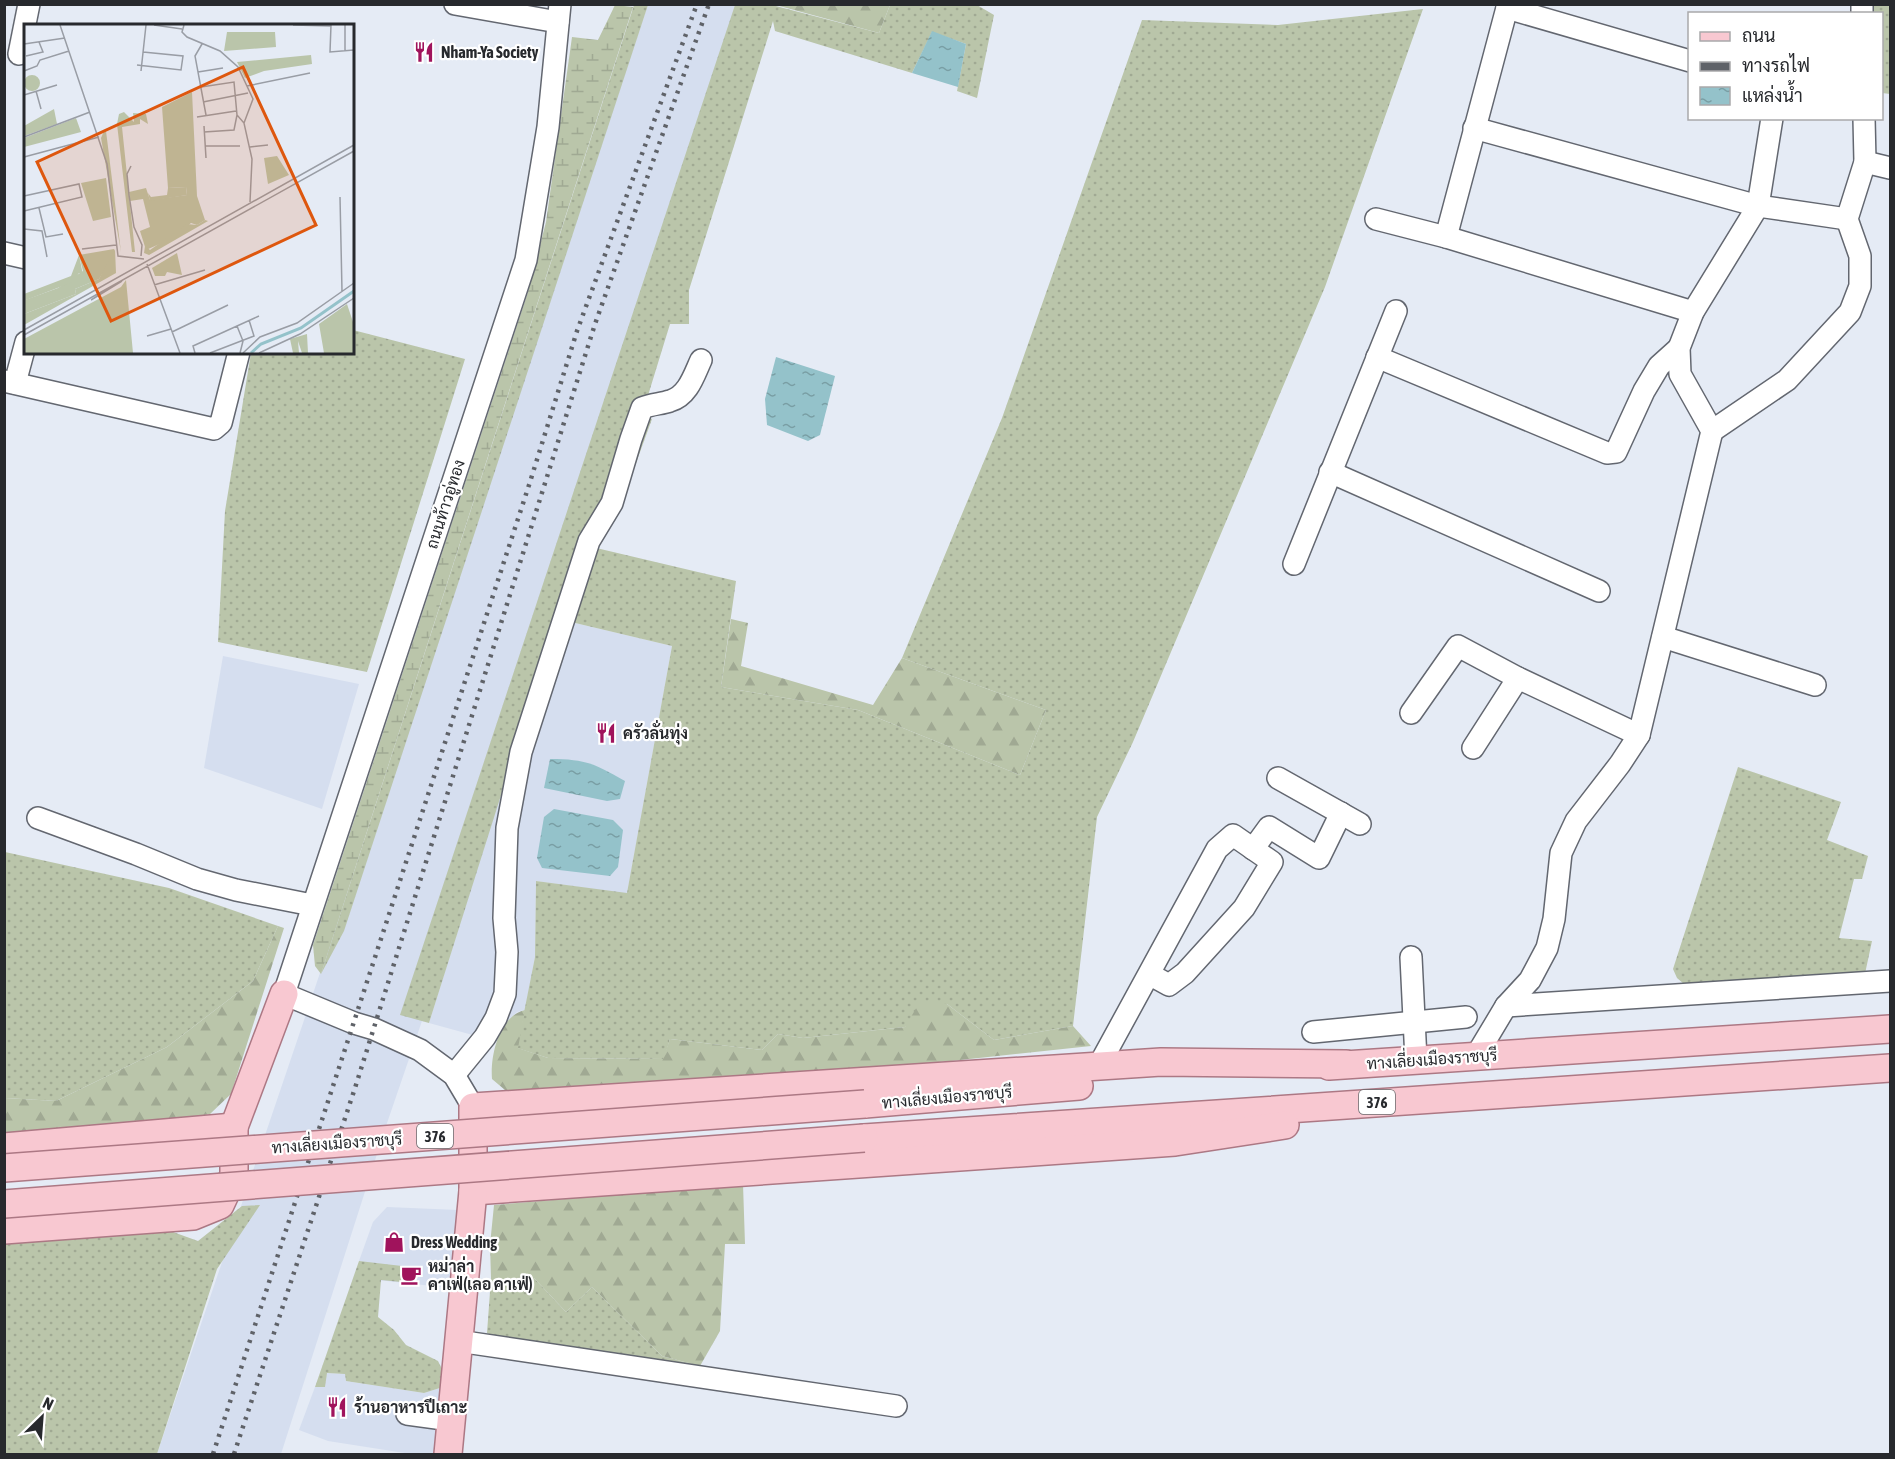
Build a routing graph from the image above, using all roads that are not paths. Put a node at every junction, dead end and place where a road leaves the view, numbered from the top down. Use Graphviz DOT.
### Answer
graph roads {
  1 [pos="29,4"];
  2 [pos="455,4"];
  3 [pos="1508,6"];
  4 [pos="559,13"];
  5 [pos="25,24"];
  6 [pos="24,29"];
  7 [pos="19,54"];
  8 [pos="1688,61"];
  9 [pos="1772,120"];
  10 [pos="1864,120"];
  11 [pos="1474,128"];
  12 [pos="1865,162"];
  13 [pos="1890,168"];
  14 [pos="1758,206"];
  15 [pos="1376,219"];
  16 [pos="1847,219"];
  17 [pos="1446,237"];
  18 [pos="4,253"];
  19 [pos="24,258"];
  20 [pos="1396,311"];
  21 [pos="1693,312"];
  22 [pos="24,347"];
  23 [pos="1679,348"];
  24 [pos="238,354"];
  25 [pos="1377,357"];
  26 [pos="701,360"];
  27 [pos="10,382"];
  28 [pos="1712,431"];
  29 [pos="1330,472"];
  30 [pos="1294,564"];
  31 [pos="1599,591"];
  32 [pos="1663,637"];
  33 [pos="1518,678"];
  34 [pos="1815,685"];
  35 [pos="1411,713"];
  36 [pos="1639,735"];
  37 [pos="1473,748"];
  38 [pos="1278,778"];
  39 [pos="1341,813"];
  40 [pos="38,818"];
  41 [pos="1360,824"];
  42 [pos="1253,849"];
  43 [pos="312,905"];
  44 [pos="1412,957"];
  45 [pos="1149,974"];
  46 [pos="1890,981"];
  47 [pos="284,994"];
  48 [pos="1506,1006"];
  49 [pos="1466,1017"];
  50 [pos="1414,1022"];
  51 [pos="1890,1029"];
  52 [pos="1313,1032"];
  53 [pos="1476,1056"];
  54 [pos="1416,1060"];
  55 [pos="1346,1065"];
  56 [pos="1098,1067"];
  57 [pos="1890,1068"];
  58 [pos="454,1075"];
  59 [pos="1470,1096"];
  60 [pos="472,1107"];
  61 [pos="234,1127"];
  62 [pos="4,1147"];
  63 [pos="4,1168"];
  64 [pos="473,1191"];
  65 [pos="4,1204"];
  66 [pos="4,1230"];
  67 [pos="458,1341"];
  68 [pos="896,1406"];
  69 [pos="407,1414"];
  70 [pos="451,1420"];
  71 [pos="448,1455"];
  1 -- 5 [label="street"];
  2 -- 4 [label="street"];
  3 -- 8 [label="street"];
  3 -- 11 [label="street"];
  4 -- 43 [label="street, ถนนท้าวอู่ทอง"];
  6 -- 7 [label="street"];
  9 -- 14 [label="street"];
  10 -- 12 [label="street"];
  11 -- 14 [label="street"];
  11 -- 17 [label="street"];
  12 -- 13 [label="street"];
  12 -- 16 [label="street"];
  14 -- 16 [label="street"];
  14 -- 21 [label="street"];
  15 -- 17 [label="street"];
  16 -- 28 [label="street"];
  17 -- 21 [label="street"];
  18 -- 19 [label="street"];
  20 -- 25 [label="street"];
  21 -- 23 [label="street"];
  22 -- 27 [label="street"];
  23 -- 25 [label="street"];
  23 -- 28 [label="street"];
  24 -- 27 [label="street"];
  25 -- 29 [label="street"];
  26 -- 58 [label="street"];
  28 -- 32 [label="street"];
  29 -- 30 [label="street"];
  29 -- 31 [label="street"];
  32 -- 34 [label="street"];
  32 -- 36 [label="street"];
  33 -- 35 [label="street"];
  33 -- 36 [label="street"];
  33 -- 37 [label="street"];
  36 -- 48 [label="street"];
  38 -- 39 [label="street"];
  39 -- 41 [label="street"];
  39 -- 42 [label="street"];
  40 -- 43 [label="street"];
  42 -- 45 [label="street"];
  42 -- 45 [label="street"];
  43 -- 47 [label="street, ถนนท้าวอู่ทอง"];
  44 -- 50 [label="street"];
  45 -- 56 [label="street"];
  46 -- 48 [label="street"];
  47 -- 58 [label="street"];
  47 -- 61 [label="main road"];
  48 -- 53 [label="street"];
  49 -- 50 [label="street"];
  50 -- 52 [label="street"];
  50 -- 54 [label="street"];
  51 -- 53 [label="main road, ทางเลี่ยงเมืองราชบุรี / 376"];
  53 -- 54 [label="main road, ทางเลี่ยงเมืองราชบุรี / 376"];
  54 -- 55 [label="main road, ทางเลี่ยงเมืองราชบุรี / 376"];
  55 -- 56 [label="main road"];
  55 -- 63 [label="main road, ทางเลี่ยงเมืองราชบุรี / 376, bridge"];
  56 -- 60 [label="main road"];
  57 -- 59 [label="main road, ทางเลี่ยงเมืองราชบุรี / 376"];
  58 -- 60 [label="street"];
  59 -- 64 [label="main road"];
  59 -- 65 [label="main road, ทางเลี่ยงเมืองราชบุรี / 376, bridge"];
  60 -- 64 [label="main road"];
  61 -- 62 [label="main road"];
  61 -- 66 [label="main road"];
  64 -- 67 [label="main road"];
  67 -- 68 [label="street"];
  67 -- 70 [label="main road"];
  69 -- 70 [label="street"];
  70 -- 71 [label="main road"];
}
